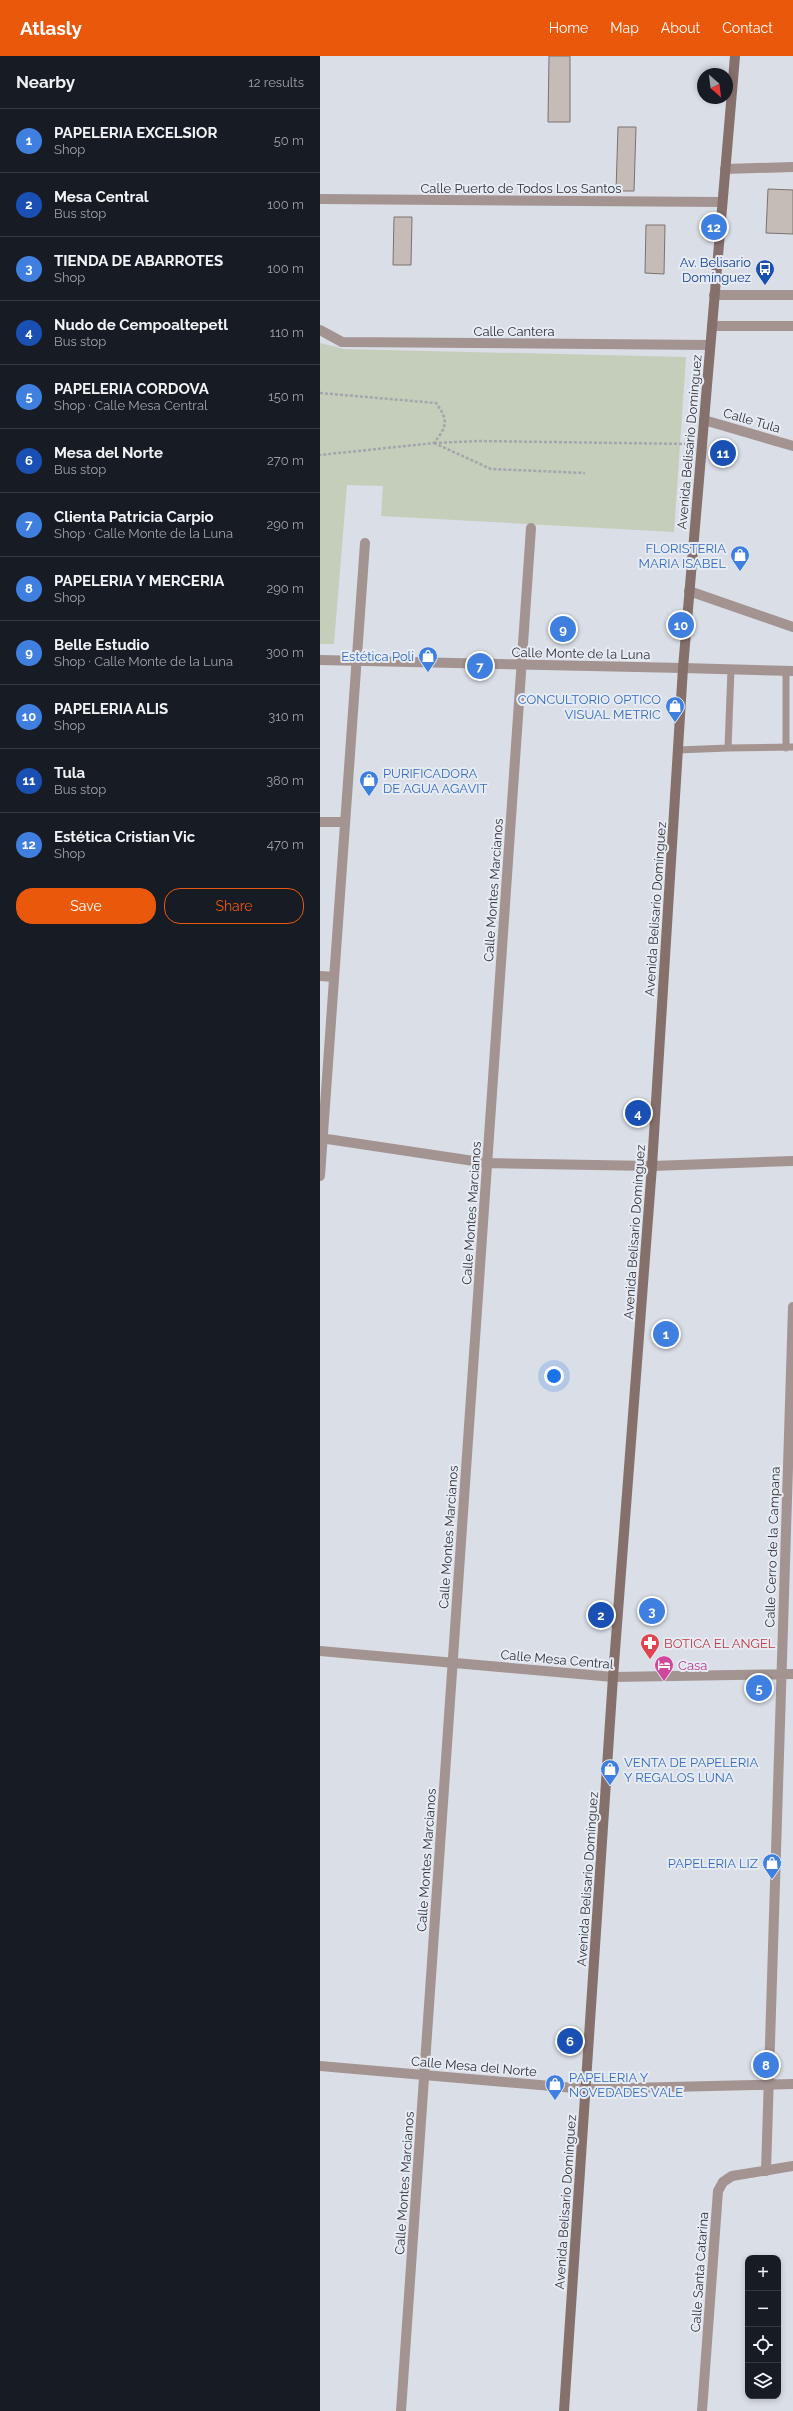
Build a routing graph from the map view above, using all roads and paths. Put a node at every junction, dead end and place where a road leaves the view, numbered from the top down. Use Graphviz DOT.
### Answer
graph roads {
  1 [pos="735,56"];
  2 [pos="793,167"];
  3 [pos="725,169"];
  4 [pos="320,199"];
  5 [pos="722,202"];
  6 [pos="793,295"];
  7 [pos="714,296"];
  8 [pos="712,326"];
  9 [pos="793,326"];
  10 [pos="320,330"];
  11 [pos="710,345"];
  12 [pos="320,393"];
  13 [pos="704,420"];
  14 [pos="434,443"];
  15 [pos="702,444"];
  16 [pos="793,446"];
  17 [pos="320,455"];
  18 [pos="585,473"];
  19 [pos="531,528"];
  20 [pos="365,543"];
  21 [pos="689,591"];
  22 [pos="793,628"];
  23 [pos="320,660"];
  24 [pos="356,661"];
  25 [pos="522,664"];
  26 [pos="683,668"];
  27 [pos="732,669"];
  28 [pos="790,671"];
  29 [pos="728,748"];
  30 [pos="790,748"];
  31 [pos="678,750"];
  32 [pos="320,822"];
  33 [pos="345,822"];
  34 [pos="320,976"];
  35 [pos="334,977"];
  36 [pos="321,1138"];
  37 [pos="793,1161"];
  38 [pos="487,1163"];
  39 [pos="652,1166"];
  40 [pos="320,1176"];
  41 [pos="793,1307"];
  42 [pos="320,1651"];
  43 [pos="453,1663"];
  44 [pos="782,1674"];
  45 [pos="793,1674"];
  46 [pos="613,1677"];
  47 [pos="320,2066"];
  48 [pos="424,2075"];
  49 [pos="769,2084"];
  50 [pos="793,2084"];
  51 [pos="586,2089"];
  52 [pos="793,2166"];
  53 [pos="766,2171"];
  54 [pos="401,2411"];
  55 [pos="564,2411"];
  56 [pos="702,2411"];
  1 -- 3 [label="main road, Avenida Belisario Domínguez"];
  2 -- 3 [label="street"];
  3 -- 5 [label="main road, Avenida Belisario Domínguez"];
  4 -- 5 [label="street, Calle Puerto de Todos Los Santos"];
  5 -- 7 [label="main road, Avenida Belisario Domínguez"];
  6 -- 7 [label="street"];
  7 -- 8 [label="main road, Avenida Belisario Domínguez"];
  8 -- 9 [label="street"];
  8 -- 11 [label="main road, Avenida Belisario Domínguez"];
  10 -- 11 [label="street, Calle Cantera"];
  11 -- 13 [label="main road, Avenida Belisario Domínguez"];
  12 -- 14 [label="path"];
  13 -- 15 [label="main road, Avenida Belisario Domínguez"];
  13 -- 16 [label="street, Calle Tula"];
  14 -- 15 [label="path"];
  14 -- 17 [label="path"];
  14 -- 18 [label="path"];
  15 -- 21 [label="main road, Avenida Belisario Domínguez"];
  19 -- 25 [label="street, Calle Montes Marcianos"];
  20 -- 24 [label="street"];
  21 -- 22 [label="street"];
  21 -- 26 [label="main road, Avenida Belisario Domínguez"];
  23 -- 24 [label="street, Calle Monte de la Luna"];
  24 -- 25 [label="street, Calle Monte de la Luna"];
  24 -- 33 [label="street"];
  25 -- 26 [label="street, Calle Monte de la Luna"];
  25 -- 38 [label="street, Calle Montes Marcianos"];
  26 -- 27 [label="street, Calle Monte de la Luna"];
  26 -- 31 [label="main road, Avenida Belisario Domínguez"];
  27 -- 28 [label="street, Calle Monte de la Luna"];
  27 -- 29 [label="lane"];
  28 -- 30 [label="lane"];
  29 -- 30 [label="lane"];
  29 -- 31 [label="lane"];
  31 -- 39 [label="main road, Avenida Belisario Domínguez"];
  32 -- 33 [label="street"];
  33 -- 35 [label="street"];
  34 -- 35 [label="street"];
  35 -- 36 [label="street"];
  36 -- 38 [label="street"];
  36 -- 40 [label="street"];
  37 -- 39 [label="street"];
  38 -- 39 [label="street"];
  38 -- 43 [label="street, Calle Montes Marcianos"];
  39 -- 46 [label="main road, Avenida Belisario Domínguez"];
  41 -- 44 [label="street, Calle Cerro de la Campana"];
  42 -- 43 [label="street, Calle Mesa Central"];
  43 -- 46 [label="street, Calle Mesa Central"];
  43 -- 48 [label="street, Calle Montes Marcianos"];
  44 -- 45 [label="street, Calle Mesa Central"];
  44 -- 46 [label="street, Calle Mesa Central"];
  44 -- 49 [label="street, Calle Cerro de la Campana"];
  46 -- 51 [label="main road, Avenida Belisario Domínguez"];
  47 -- 48 [label="street, Calle Mesa del Norte"];
  48 -- 51 [label="street, Calle Mesa del Norte"];
  48 -- 54 [label="street, Calle Montes Marcianos"];
  49 -- 50 [label="street, Calle Mesa del Norte"];
  49 -- 51 [label="street, Calle Mesa del Norte"];
  49 -- 53 [label="street, Calle Cerro de la Campana"];
  51 -- 55 [label="main road, Avenida Belisario Domínguez"];
  52 -- 53 [label="street, Calle Santa Catarina"];
  53 -- 56 [label="street, Calle Santa Catarina"];
}
